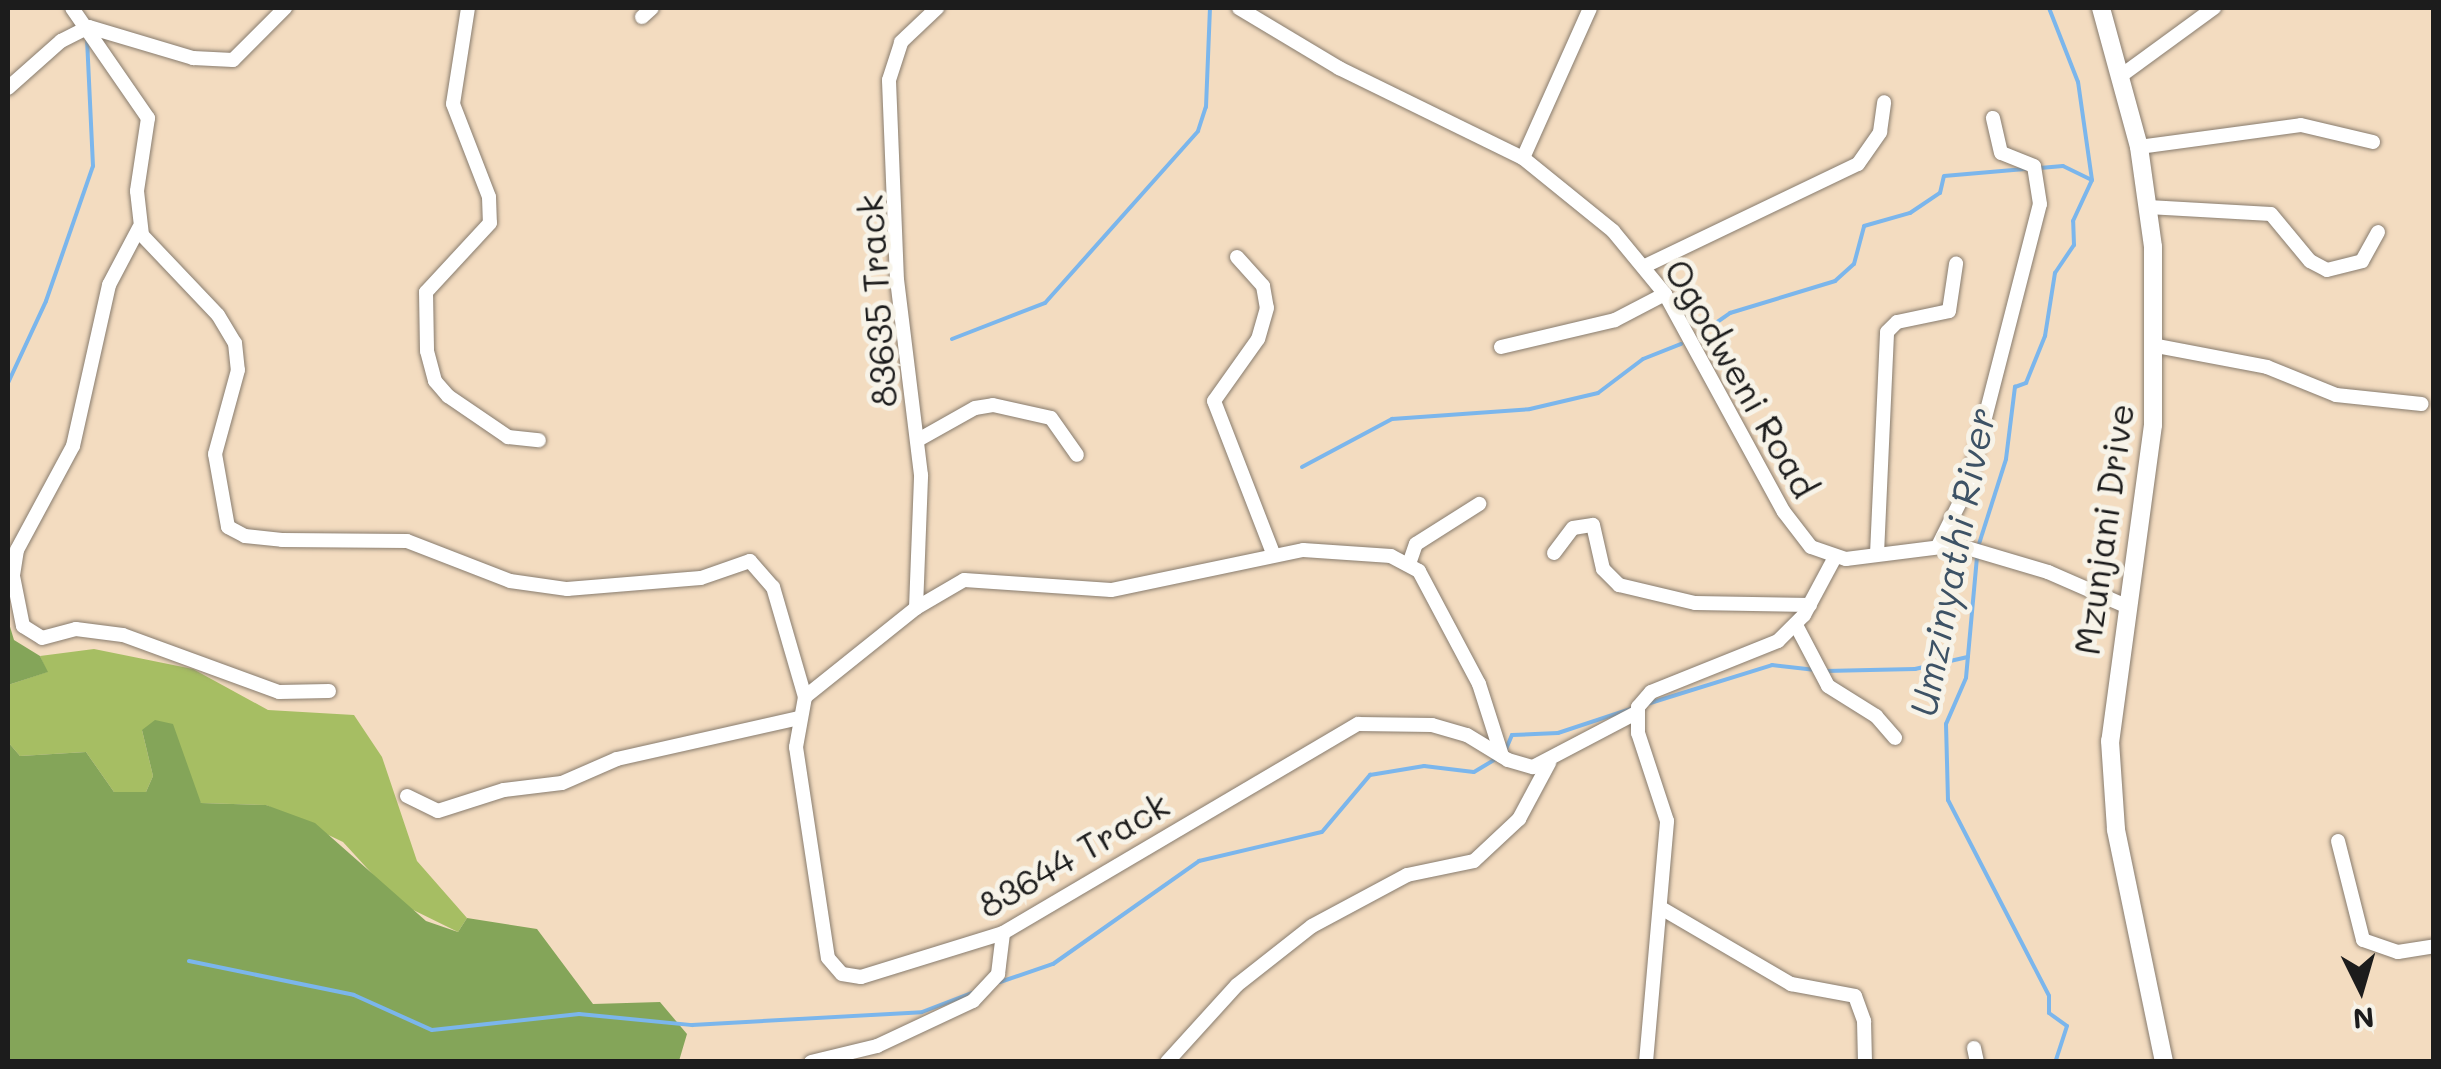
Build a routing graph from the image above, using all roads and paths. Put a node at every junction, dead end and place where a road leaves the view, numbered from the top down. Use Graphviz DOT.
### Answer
graph roads {
  1 [pos="72,8"];
  2 [pos="286,8"];
  3 [pos="468,8"];
  4 [pos="937,8"];
  5 [pos="1238,8"];
  6 [pos="1590,8"];
  7 [pos="2101,8"];
  8 [pos="2214,8"];
  9 [pos="89,28"];
  10 [pos="2122,76"];
  11 [pos="8,88"];
  12 [pos="1884,102"];
  13 [pos="1993,118"];
  14 [pos="2374,142"];
  15 [pos="2139,147"];
  16 [pos="1523,158"];
  17 [pos="2148,207"];
  18 [pos="139,228"];
  19 [pos="2378,232"];
  20 [pos="1238,258"];
  21 [pos="1956,264"];
  22 [pos="1645,266"];
  23 [pos="1665,294"];
  24 [pos="2157,346"];
  25 [pos="1502,347"];
  26 [pos="2422,404"];
  27 [pos="539,440"];
  28 [pos="918,440"];
  29 [pos="1077,454"];
  30 [pos="1479,504"];
  31 [pos="1938,544"];
  32 [pos="1273,553"];
  33 [pos="1554,553"];
  34 [pos="1877,554"];
  35 [pos="1834,559"];
  36 [pos="1409,564"];
  37 [pos="1810,605"];
  38 [pos="2126,606"];
  39 [pos="916,608"];
  40 [pos="1796,625"];
  41 [pos="329,691"];
  42 [pos="805,696"];
  43 [pos="1636,713"];
  44 [pos="799,718"];
  45 [pos="1895,738"];
  46 [pos="1502,756"];
  47 [pos="1549,763"];
  48 [pos="407,796"];
  49 [pos="2338,841"];
  50 [pos="1661,908"];
  51 [pos="1004,934"];
  52 [pos="2434,946"];
  53 [pos="811,1062"];
  54 [pos="1167,1062"];
  55 [pos="1646,1062"];
  56 [pos="1864,1062"];
  57 [pos="2164,1062"];
  1 -- 9 [label="street"];
  2 -- 9 [label="street"];
  3 -- 27 [label="street"];
  4 -- 28 [label="street, 83635 Track"];
  5 -- 16 [label="street, Ogodweni Road"];
  6 -- 16 [label="street"];
  7 -- 10 [label="main road, Mzunjani Drive"];
  8 -- 10 [label="street"];
  9 -- 11 [label="street"];
  9 -- 18 [label="street"];
  10 -- 15 [label="main road, Mzunjani Drive"];
  12 -- 22 [label="street"];
  13 -- 31 [label="street"];
  14 -- 15 [label="street"];
  15 -- 17 [label="main road, Mzunjani Drive"];
  16 -- 22 [label="street, Ogodweni Road"];
  17 -- 19 [label="street"];
  17 -- 24 [label="main road, Mzunjani Drive"];
  18 -- 41 [label="street"];
  18 -- 42 [label="street"];
  20 -- 32 [label="street"];
  21 -- 34 [label="street"];
  22 -- 23 [label="street, Ogodweni Road"];
  23 -- 25 [label="street"];
  23 -- 35 [label="street, Ogodweni Road"];
  24 -- 26 [label="street"];
  24 -- 38 [label="main road, Mzunjani Drive"];
  28 -- 29 [label="street"];
  28 -- 39 [label="street, 83635 Track"];
  30 -- 36 [label="street"];
  31 -- 34 [label="street"];
  31 -- 38 [label="street"];
  32 -- 36 [label="street"];
  32 -- 39 [label="street"];
  33 -- 37 [label="street"];
  34 -- 35 [label="street"];
  35 -- 37 [label="street"];
  36 -- 46 [label="street"];
  37 -- 40 [label="street"];
  38 -- 57 [label="main road, Mzunjani Drive"];
  39 -- 42 [label="street"];
  40 -- 43 [label="street"];
  40 -- 45 [label="street"];
  42 -- 44 [label="street, 83644 Track"];
  43 -- 47 [label="street"];
  43 -- 50 [label="street"];
  44 -- 48 [label="street"];
  44 -- 51 [label="street, 83644 Track"];
  46 -- 47 [label="street, 83644 Track"];
  46 -- 51 [label="street, 83644 Track"];
  47 -- 54 [label="street"];
  49 -- 52 [label="street"];
  50 -- 55 [label="street"];
  50 -- 56 [label="street"];
  51 -- 53 [label="street"];
}
